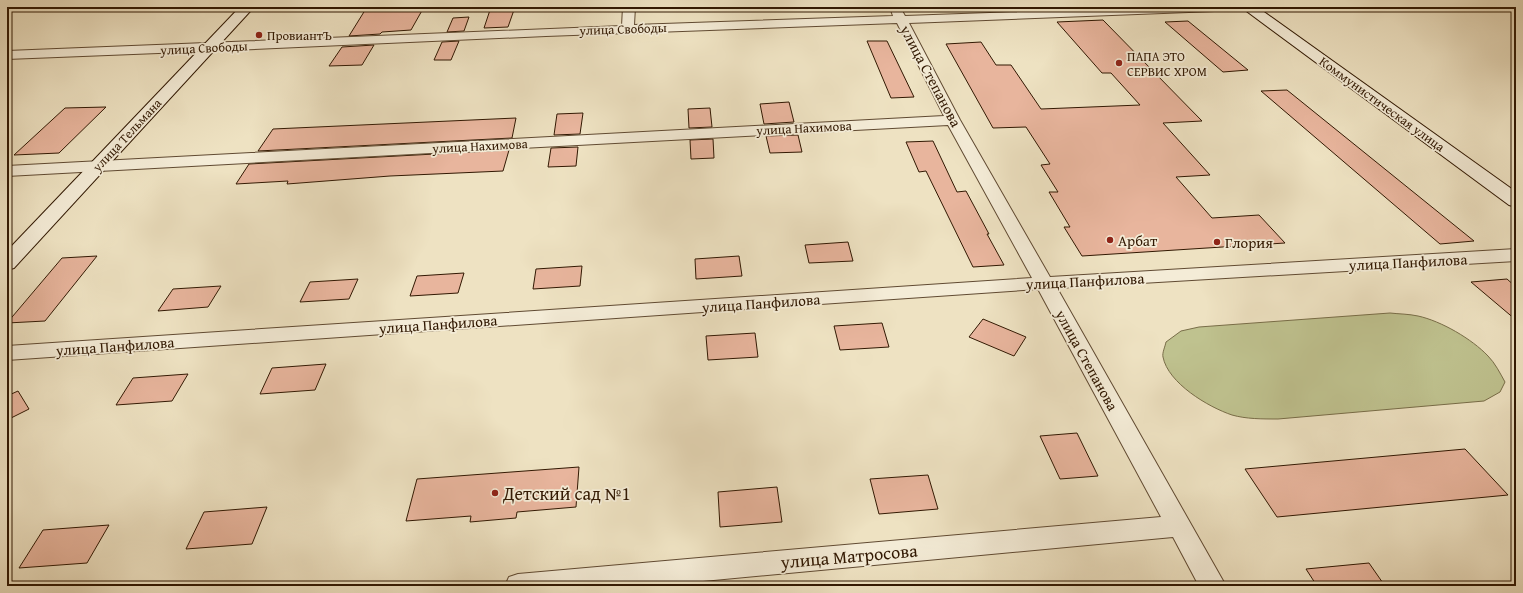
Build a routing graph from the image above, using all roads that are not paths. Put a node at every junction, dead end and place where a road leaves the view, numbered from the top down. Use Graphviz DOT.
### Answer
graph roads {
  1 [pos="247,7"];
  2 [pos="629,7"];
  3 [pos="1240,7"];
  4 [pos="1248,7"];
  5 [pos="898,13"];
  6 [pos="628,29"];
  7 [pos="209,48"];
  8 [pos="7,55"];
  9 [pos="954,120"];
  10 [pos="98,166"];
  11 [pos="7,171"];
  12 [pos="1516,201"];
  13 [pos="1516,255"];
  14 [pos="7,263"];
  15 [pos="1044,283"];
  16 [pos="7,353"];
  17 [pos="1180,526"];
  18 [pos="518,586"];
  19 [pos="1213,586"];
  1 -- 7 [label="main road, улица Тельмана"];
  2 -- 6 [label="street"];
  3 -- 5 [label="street, улица Свободы"];
  4 -- 12 [label="main road, Коммунистическая улица"];
  5 -- 6 [label="street, улица Свободы"];
  5 -- 9 [label="street, улица Степанова"];
  6 -- 7 [label="street, улица Свободы"];
  7 -- 8 [label="street, улица Свободы"];
  7 -- 10 [label="main road, улица Тельмана"];
  9 -- 10 [label="street, улица Нахимова"];
  9 -- 15 [label="street, улица Степанова"];
  10 -- 11 [label="street, улица Нахимова"];
  10 -- 14 [label="main road, улица Тельмана"];
  13 -- 15 [label="street, улица Панфилова"];
  15 -- 16 [label="street, улица Панфилова"];
  15 -- 17 [label="street, улица Степанова"];
  17 -- 18 [label="street, улица Матросова"];
  17 -- 19 [label="street, улица Степанова"];
}
